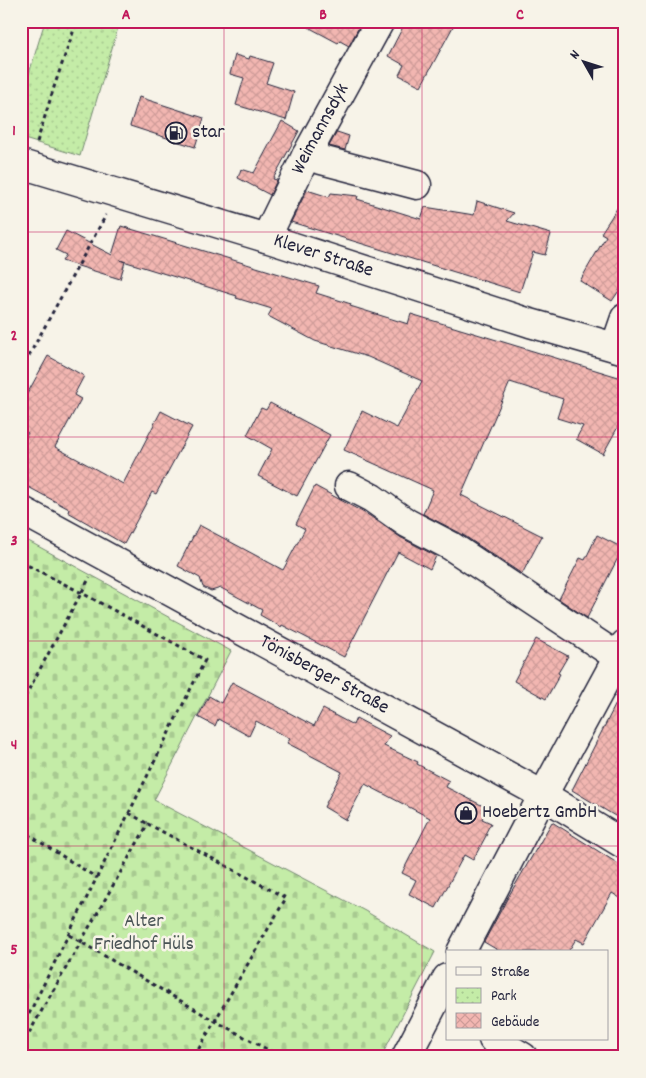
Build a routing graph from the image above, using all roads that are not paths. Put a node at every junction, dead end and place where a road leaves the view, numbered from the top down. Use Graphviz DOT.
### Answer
graph roads {
  1 [pos="380,21"];
  2 [pos="306,156"];
  3 [pos="26,165"];
  4 [pos="417,185"];
  5 [pos="266,238"];
  6 [pos="625,318"];
  7 [pos="620,348"];
  8 [pos="349,486"];
  9 [pos="21,510"];
  10 [pos="621,651"];
  11 [pos="543,795"];
  12 [pos="625,845"];
  13 [pos="462,950"];
  14 [pos="446,982"];
  15 [pos="440,1008"];
  16 [pos="495,1040"];
  17 [pos="406,1057"];
  18 [pos="523,1057"];
  1 -- 2 [label="street, Weimannsdyk"];
  2 -- 4 [label="street"];
  2 -- 5 [label="street, Weimannsdyk"];
  3 -- 5 [label="street, Klever Straße"];
  5 -- 7 [label="street, Klever Straße"];
  6 -- 7 [label="street"];
  8 -- 10 [label="street"];
  9 -- 11 [label="street, Tönisberger Straße"];
  10 -- 11 [label="street"];
  11 -- 12 [label="street, Tönisberger Straße"];
  11 -- 13 [label="street"];
  14 -- 15 [label="street"];
  15 -- 17 [label="street"];
  16 -- 18 [label="street"];
}
